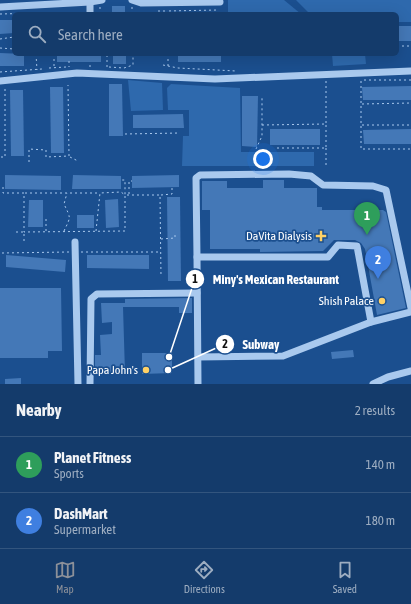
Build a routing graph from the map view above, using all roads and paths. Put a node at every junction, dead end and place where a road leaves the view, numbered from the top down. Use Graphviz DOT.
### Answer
graph roads {
  1 [pos="90,2"];
  2 [pos="220,2"];
  3 [pos="101,3"];
  4 [pos="134,3"];
  5 [pos="0,7"];
  6 [pos="218,10"];
  7 [pos="158,11"];
  8 [pos="162,11"];
  9 [pos="90,12"];
  10 [pos="167,12"];
  11 [pos="0,14"];
  12 [pos="12,14"];
  13 [pos="12,37"];
  14 [pos="0,39"];
  15 [pos="399,46"];
  16 [pos="411,46"];
  17 [pos="0,48"];
  18 [pos="12,49"];
  19 [pos="36,56"];
  20 [pos="54,56"];
  21 [pos="107,56"];
  22 [pos="133,56"];
  23 [pos="168,56"];
  24 [pos="69,61"];
  25 [pos="90,62"];
  26 [pos="163,65"];
  27 [pos="132,66"];
  28 [pos="168,66"];
  29 [pos="69,67"];
  30 [pos="84,67"];
  31 [pos="90,67"];
  32 [pos="49,68"];
  33 [pos="54,68"];
  34 [pos="75,68"];
  35 [pos="95,68"];
  36 [pos="101,68"];
  37 [pos="107,68"];
  38 [pos="36,69"];
  39 [pos="42,69"];
  40 [pos="90,70"];
  41 [pos="107,70"];
  42 [pos="69,71"];
  43 [pos="132,71"];
  44 [pos="240,71"];
  45 [pos="411,71"];
  46 [pos="0,72"];
  47 [pos="54,72"];
  48 [pos="168,72"];
  49 [pos="37,74"];
  50 [pos="355,80"];
  51 [pos="361,80"];
  52 [pos="411,80"];
  53 [pos="0,81"];
  54 [pos="331,81"];
  55 [pos="68,85"];
  56 [pos="5,89"];
  57 [pos="262,98"];
  58 [pos="411,103"];
  59 [pos="361,104"];
  60 [pos="326,124"];
  61 [pos="262,125"];
  62 [pos="361,125"];
  63 [pos="411,125"];
  64 [pos="180,133"];
  65 [pos="125,134"];
  66 [pos="277,148"];
  67 [pos="326,148"];
  68 [pos="256,149"];
  69 [pos="411,149"];
  70 [pos="69,156"];
  71 [pos="1,157"];
  72 [pos="78,161"];
  73 [pos="29,162"];
  74 [pos="326,165"];
  75 [pos="122,180"];
  76 [pos="132,181"];
  77 [pos="3,187"];
  78 [pos="172,187"];
  79 [pos="24,193"];
  80 [pos="67,193"];
  81 [pos="100,193"];
  82 [pos="125,195"];
  83 [pos="129,195"];
  84 [pos="160,195"];
  85 [pos="46,218"];
  86 [pos="46,231"];
  87 [pos="64,231"];
  88 [pos="96,231"];
  89 [pos="16,232"];
  90 [pos="24,232"];
  91 [pos="175,234"];
  92 [pos="160,239"];
  93 [pos="24,242"];
  94 [pos="75,242"];
  95 [pos="2,252"];
  96 [pos="70,252"];
  97 [pos="80,252"];
  98 [pos="160,252"];
  99 [pos="197,257"];
  100 [pos="161,277"];
  101 [pos="197,293"];
  102 [pos="411,308"];
  103 [pos="411,312"];
  104 [pos="371,322"];
  105 [pos="198,358"];
  106 [pos="411,371"];
  107 [pos="78,384"];
  108 [pos="90,384"];
  109 [pos="198,384"];
  110 [pos="373,384"];
  1 -- 3 [label="street"];
  1 -- 5 [label="street"];
  1 -- 9 [label="street"];
  2 -- 4 [label="street"];
  6 -- 10 [label="path"];
  7 -- 8 [label="path"];
  11 -- 12 [label="path"];
  13 -- 14 [label="path"];
  15 -- 16 [label="path"];
  17 -- 18 [label="path"];
  19 -- 38 [label="path"];
  20 -- 33 [label="path"];
  21 -- 37 [label="path"];
  22 -- 27 [label="path"];
  23 -- 28 [label="path"];
  24 -- 29 [label="path"];
  25 -- 31 [label="path"];
  26 -- 28 [label="path"];
  27 -- 37 [label="path"];
  27 -- 43 [label="path"];
  28 -- 44 [label="path"];
  28 -- 48 [label="path"];
  29 -- 33 [label="path"];
  29 -- 34 [label="path"];
  29 -- 42 [label="path"];
  30 -- 31 [label="path"];
  31 -- 35 [label="path"];
  31 -- 40 [label="path"];
  32 -- 33 [label="path"];
  33 -- 47 [label="path"];
  36 -- 37 [label="path"];
  37 -- 41 [label="path"];
  38 -- 39 [label="path"];
  38 -- 46 [label="path"];
  38 -- 49 [label="path"];
  45 -- 53 [label="street"];
  50 -- 51 [label="path"];
  51 -- 52 [label="path"];
  51 -- 59 [label="path"];
  54 -- 60 [label="path"];
  55 -- 70 [label="path"];
  56 -- 71 [label="path"];
  57 -- 61 [label="path"];
  58 -- 59 [label="path"];
  59 -- 62 [label="path"];
  60 -- 61 [label="path"];
  60 -- 67 [label="path"];
  61 -- 68 [label="path"];
  62 -- 63 [label="path"];
  62 -- 69 [label="path"];
  64 -- 65 [label="path"];
  66 -- 67 [label="path"];
  67 -- 74 [label="path"];
  70 -- 72 [label="path"];
  70 -- 73 [label="path"];
  75 -- 82 [label="path"];
  76 -- 83 [label="path"];
  77 -- 79 [label="path"];
  78 -- 84 [label="path"];
  79 -- 80 [label="path"];
  79 -- 90 [label="path"];
  80 -- 81 [label="path"];
  80 -- 87 [label="path"];
  81 -- 82 [label="path"];
  81 -- 88 [label="path"];
  82 -- 83 [label="path"];
  82 -- 88 [label="path"];
  83 -- 84 [label="path"];
  84 -- 92 [label="path"];
  85 -- 86 [label="path"];
  86 -- 87 [label="path"];
  86 -- 90 [label="path"];
  87 -- 88 [label="path"];
  89 -- 90 [label="path"];
  90 -- 93 [label="path"];
  91 -- 92 [label="path"];
  92 -- 98 [label="path"];
  94 -- 107 [label="street"];
  95 -- 96 [label="path"];
  97 -- 98 [label="path"];
  98 -- 100 [label="path"];
  99 -- 101 [label="street"];
  99 -- 102 [label="street"];
  99 -- 104 [label="street"];
  101 -- 105 [label="street"];
  101 -- 108 [label="street"];
  103 -- 104 [label="street"];
  104 -- 105 [label="street"];
  105 -- 109 [label="street"];
  106 -- 110 [label="street"];
}
